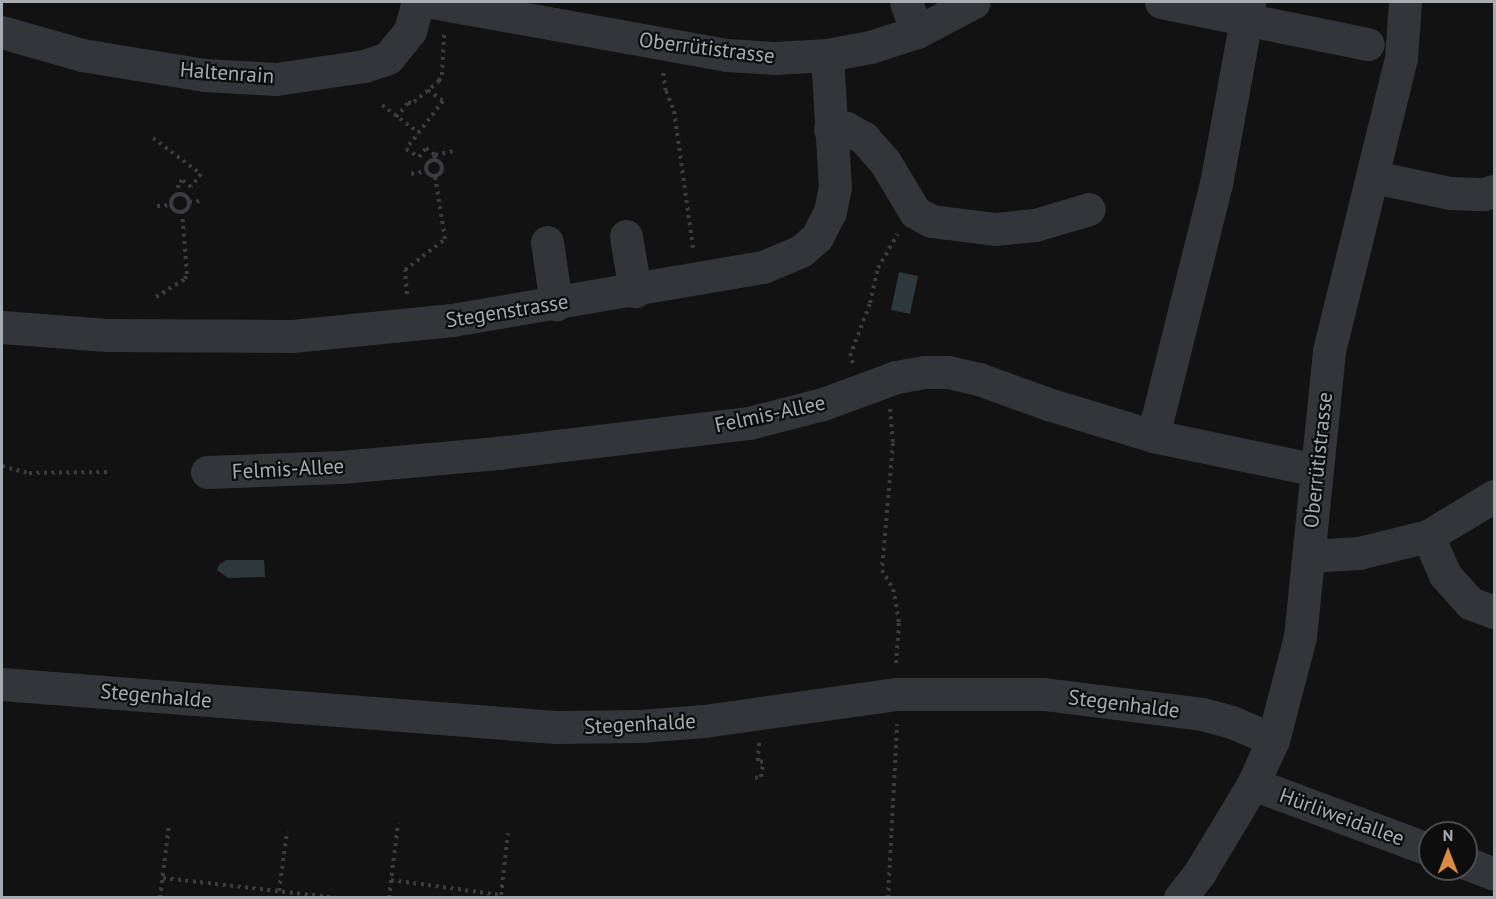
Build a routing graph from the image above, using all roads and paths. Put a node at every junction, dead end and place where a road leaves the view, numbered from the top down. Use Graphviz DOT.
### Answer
graph roads {
  1 [pos="418,2"];
  2 [pos="906,2"];
  3 [pos="974,2"];
  4 [pos="1161,2"];
  5 [pos="1405,2"];
  6 [pos="1247,10"];
  7 [pos="438,15"];
  8 [pos="2,32"];
  9 [pos="917,32"];
  10 [pos="1368,44"];
  11 [pos="827,55"];
  12 [pos="662,63"];
  13 [pos="428,90"];
  14 [pos="382,105"];
  15 [pos="396,117"];
  16 [pos="830,129"];
  17 [pos="418,133"];
  18 [pos="153,138"];
  19 [pos="454,151"];
  20 [pos="434,157"];
  21 [pos="426,171"];
  22 [pos="411,174"];
  23 [pos="435,176"];
  24 [pos="1374,177"];
  25 [pos="1494,191"];
  26 [pos="179,195"];
  27 [pos="203,201"];
  28 [pos="189,202"];
  29 [pos="172,205"];
  30 [pos="157,206"];
  31 [pos="1089,209"];
  32 [pos="182,212"];
  33 [pos="626,236"];
  34 [pos="894,240"];
  35 [pos="547,242"];
  36 [pos="694,257"];
  37 [pos="634,291"];
  38 [pos="156,297"];
  39 [pos="408,302"];
  40 [pos="556,304"];
  41 [pos="2,327"];
  42 [pos="856,370"];
  43 [pos="889,403"];
  44 [pos="1153,436"];
  45 [pos="2,466"];
  46 [pos="1317,470"];
  47 [pos="109,472"];
  48 [pos="207,472"];
  49 [pos="1494,496"];
  50 [pos="1428,536"];
  51 [pos="1309,556"];
  52 [pos="1494,612"];
  53 [pos="897,640"];
  54 [pos="2,684"];
  55 [pos="760,738"];
  56 [pos="1273,740"];
  57 [pos="896,743"];
  58 [pos="755,778"];
  59 [pos="1253,784"];
  60 [pos="398,824"];
  61 [pos="169,825"];
  62 [pos="287,832"];
  63 [pos="508,833"];
  64 [pos="1418,846"];
  65 [pos="1478,868"];
  66 [pos="1494,874"];
  67 [pos="163,878"];
  68 [pos="391,880"];
  69 [pos="279,891"];
  70 [pos="160,897"];
  71 [pos="338,897"];
  72 [pos="389,897"];
  73 [pos="888,897"];
  74 [pos="1180,897"];
  1 -- 8 [label="street, Haltenrain"];
  2 -- 9 [label="street"];
  3 -- 9 [label="street, Oberrütistrasse"];
  4 -- 6 [label="street"];
  5 -- 24 [label="street, Oberrütistrasse"];
  6 -- 10 [label="street"];
  6 -- 44 [label="street"];
  7 -- 11 [label="street, Oberrütistrasse"];
  7 -- 13 [label="path"];
  9 -- 11 [label="street, Oberrütistrasse"];
  11 -- 16 [label="street, Stegenstrasse"];
  12 -- 36 [label="path"];
  13 -- 15 [label="path"];
  13 -- 17 [label="path"];
  14 -- 15 [label="path"];
  15 -- 17 [label="path"];
  16 -- 31 [label="street"];
  16 -- 37 [label="street, Stegenstrasse"];
  17 -- 20 [label="path"];
  18 -- 26 [label="path"];
  19 -- 20 [label="path"];
  20 -- 21 [label="path"];
  20 -- 23 [label="path"];
  21 -- 22 [label="path"];
  21 -- 23 [label="path"];
  23 -- 39 [label="path"];
  24 -- 25 [label="street"];
  24 -- 46 [label="street, Oberrütistrasse"];
  26 -- 28 [label="path"];
  26 -- 29 [label="path"];
  27 -- 28 [label="path"];
  28 -- 32 [label="path"];
  29 -- 30 [label="path"];
  29 -- 32 [label="path"];
  32 -- 38 [label="path"];
  33 -- 37 [label="street"];
  34 -- 42 [label="path"];
  35 -- 40 [label="street"];
  37 -- 40 [label="street, Stegenstrasse"];
  40 -- 41 [label="street, Stegenstrasse"];
  43 -- 53 [label="path"];
  44 -- 46 [label="street, Felmis-Allee"];
  44 -- 48 [label="street, Felmis-Allee"];
  45 -- 47 [label="path"];
  46 -- 51 [label="street, Oberrütistrasse"];
  49 -- 50 [label="street"];
  50 -- 51 [label="street"];
  50 -- 52 [label="street"];
  51 -- 56 [label="street, Oberrütistrasse"];
  54 -- 56 [label="street, Stegenhalde"];
  55 -- 58 [label="path"];
  56 -- 59 [label="street, Oberrütistrasse"];
  57 -- 73 [label="path"];
  59 -- 64 [label="street, Hürliweidallee"];
  59 -- 74 [label="street, Oberrütistrasse"];
  60 -- 68 [label="path"];
  61 -- 67 [label="path"];
  62 -- 69 [label="path"];
  63 -- 68 [label="path"];
  65 -- 66 [label="street"];
  67 -- 69 [label="path"];
  67 -- 70 [label="path"];
  68 -- 72 [label="path"];
  69 -- 71 [label="path"];
}
